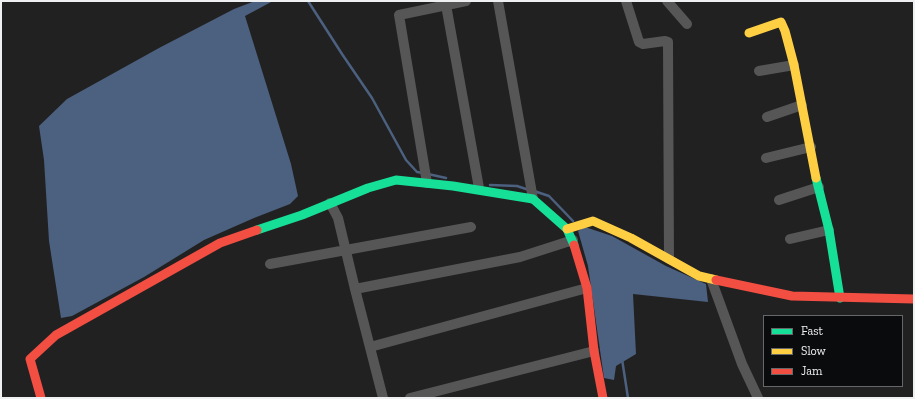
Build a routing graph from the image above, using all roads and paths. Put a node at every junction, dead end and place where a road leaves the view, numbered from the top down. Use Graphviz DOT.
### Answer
graph roads {
  1 [pos="466,1"];
  2 [pos="498,1"];
  3 [pos="626,1"];
  4 [pos="667,1"];
  5 [pos="446,5"];
  6 [pos="687,24"];
  7 [pos="749,33"];
  8 [pos="794,66"];
  9 [pos="759,71"];
  10 [pos="802,105"];
  11 [pos="767,117"];
  12 [pos="811,147"];
  13 [pos="766,158"];
  14 [pos="426,177"];
  15 [pos="479,186"];
  16 [pos="819,187"];
  17 [pos="532,194"];
  18 [pos="778,200"];
  19 [pos="330,204"];
  20 [pos="471,227"];
  21 [pos="574,227"];
  22 [pos="829,230"];
  23 [pos="790,239"];
  24 [pos="573,240"];
  25 [pos="346,250"];
  26 [pos="669,259"];
  27 [pos="270,264"];
  28 [pos="711,279"];
  29 [pos="587,288"];
  30 [pos="355,289"];
  31 [pos="840,298"];
  32 [pos="914,299"];
  33 [pos="370,347"];
  34 [pos="594,351"];
  35 [pos="41,398"];
  36 [pos="383,398"];
  37 [pos="410,398"];
  38 [pos="603,398"];
  39 [pos="758,398"];
  1 -- 5 [label="street"];
  2 -- 17 [label="street"];
  3 -- 26 [label="street"];
  4 -- 6 [label="street"];
  5 -- 14 [label="street"];
  5 -- 15 [label="street"];
  7 -- 8 [label="street"];
  8 -- 9 [label="street"];
  8 -- 10 [label="street"];
  10 -- 11 [label="street"];
  10 -- 12 [label="street"];
  12 -- 13 [label="street"];
  12 -- 16 [label="street"];
  14 -- 15 [label="street"];
  14 -- 19 [label="street"];
  15 -- 17 [label="street"];
  16 -- 18 [label="street"];
  16 -- 22 [label="street"];
  17 -- 21 [label="street"];
  19 -- 25 [label="street"];
  19 -- 35 [label="street"];
  20 -- 25 [label="street"];
  21 -- 24 [label="street"];
  21 -- 26 [label="street"];
  22 -- 23 [label="street"];
  22 -- 31 [label="street"];
  24 -- 29 [label="street"];
  24 -- 30 [label="street"];
  25 -- 27 [label="street"];
  25 -- 30 [label="street"];
  26 -- 28 [label="street"];
  28 -- 31 [label="street"];
  28 -- 39 [label="street"];
  29 -- 33 [label="street"];
  29 -- 34 [label="street"];
  30 -- 33 [label="street"];
  31 -- 32 [label="street"];
  33 -- 36 [label="street"];
  34 -- 37 [label="street"];
  34 -- 38 [label="street"];
}
